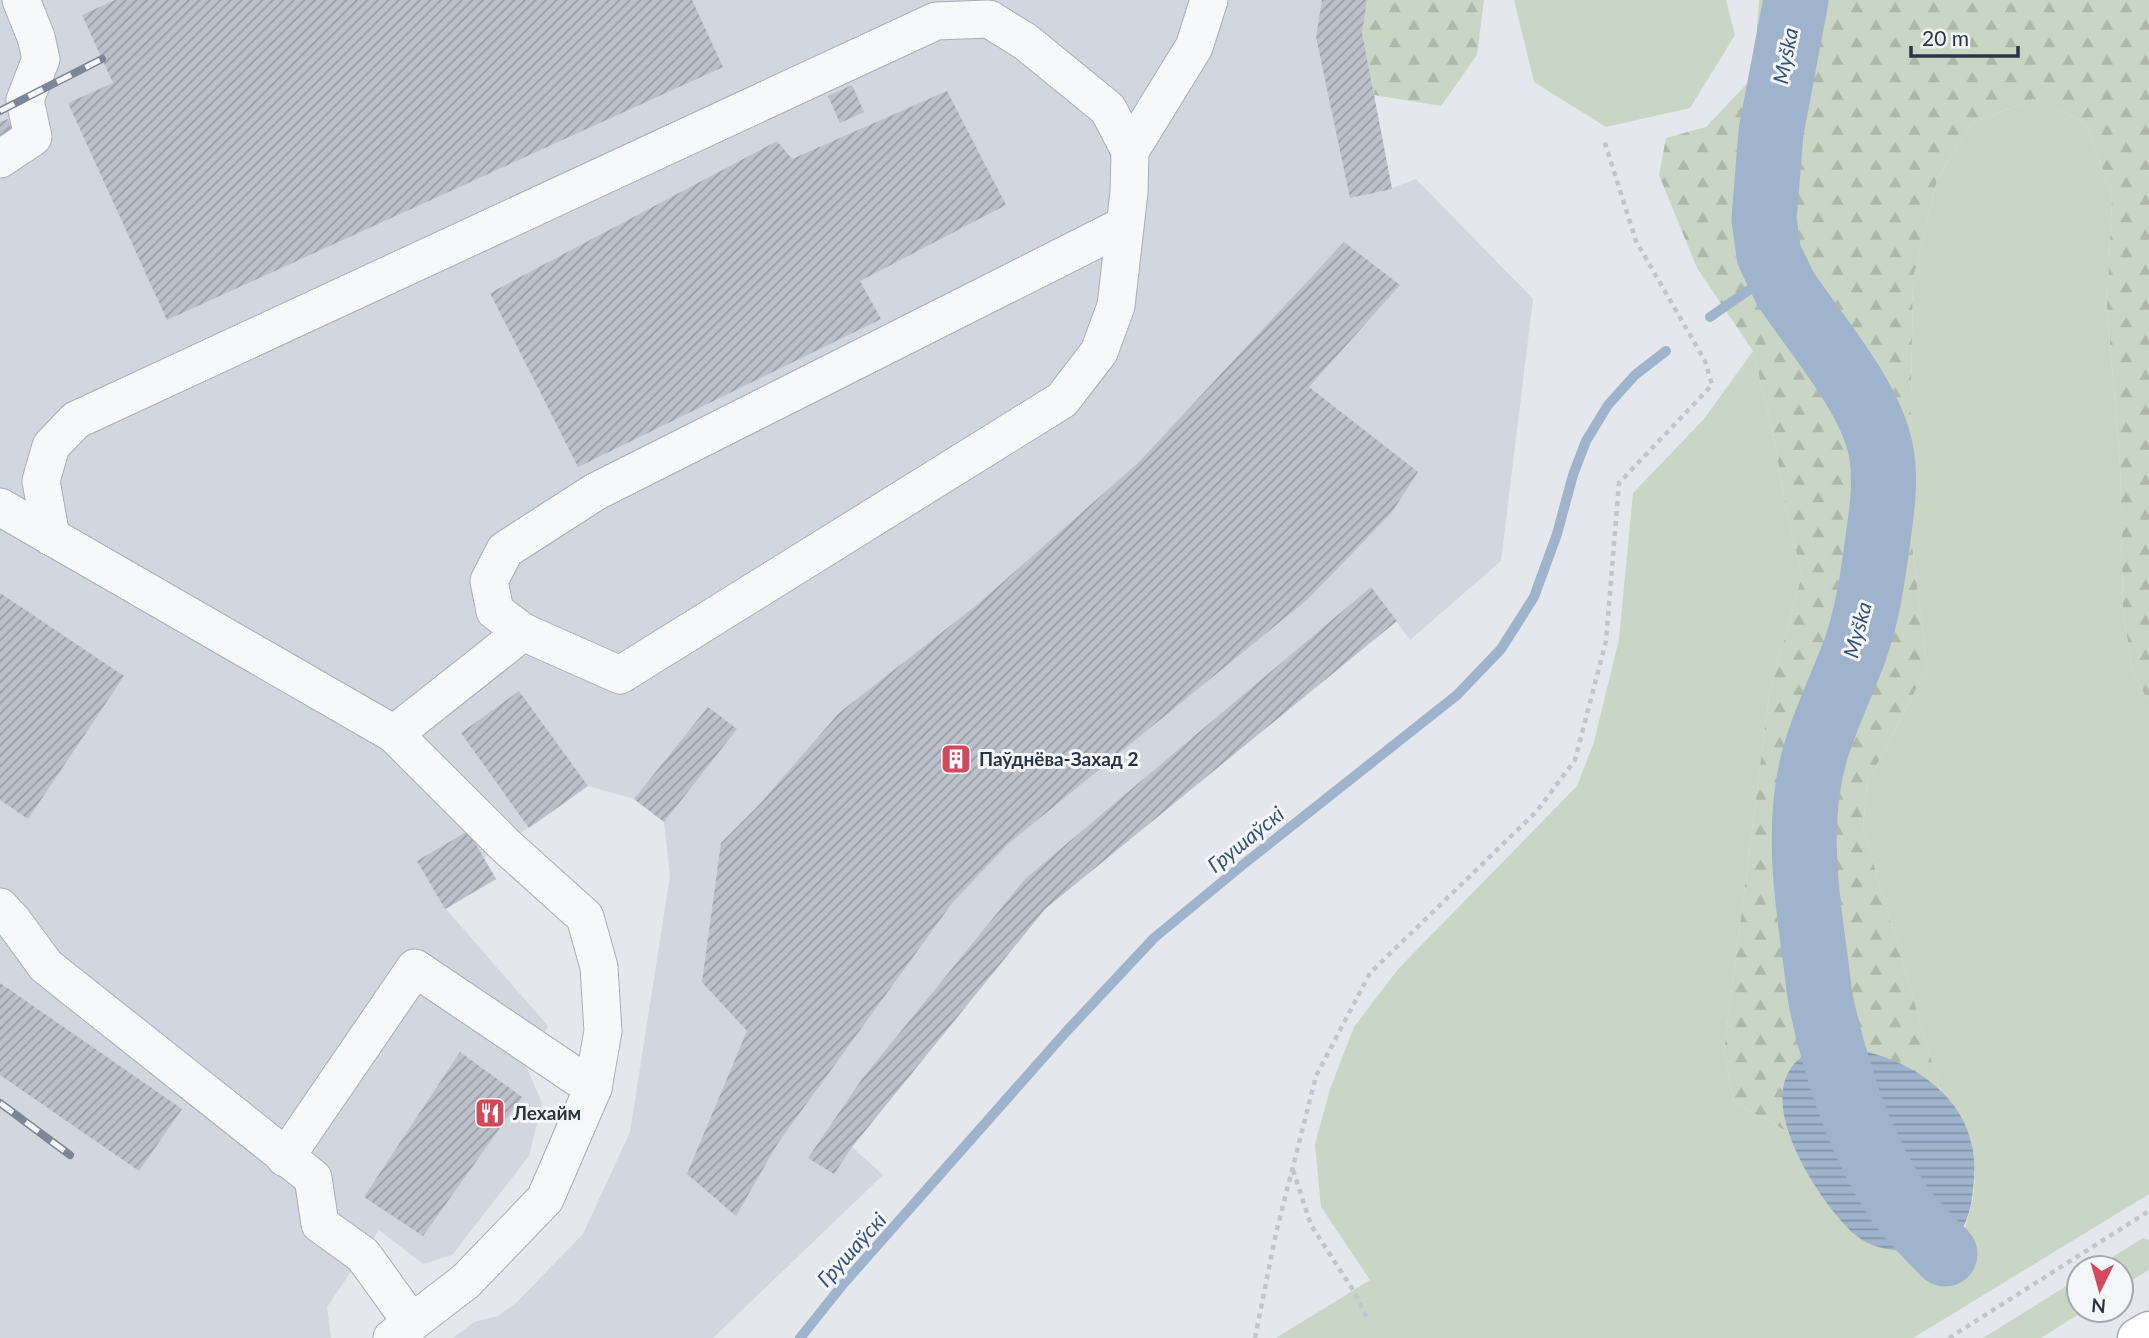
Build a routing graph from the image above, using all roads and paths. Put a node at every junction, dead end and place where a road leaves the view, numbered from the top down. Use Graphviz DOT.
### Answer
graph roads {
  1 [pos="21,0"];
  2 [pos="1209,0"];
  3 [pos="989,10"];
  4 [pos="1604,140"];
  5 [pos="1130,151"];
  6 [pos="0,159"];
  7 [pos="1125,225"];
  8 [pos="0,507"];
  9 [pos="51,537"];
  10 [pos="523,632"];
  11 [pos="394,734"];
  12 [pos="0,907"];
  13 [pos="593,1088"];
  14 [pos="285,1158"];
  15 [pos="1292,1169"];
  16 [pos="2149,1211"];
  17 [pos="1367,1318"];
  18 [pos="402,1331"];
  19 [pos="2149,1331"];
  20 [pos="1255,1338"];
  21 [pos="1949,1338"];
  22 [pos="2137,1338"];
  1 -- 6 [label="lane"];
  2 -- 5 [label="lane"];
  3 -- 5 [label="lane"];
  3 -- 9 [label="lane"];
  4 -- 15 [label="path"];
  5 -- 7 [label="lane"];
  7 -- 10 [label="lane"];
  7 -- 10 [label="lane"];
  8 -- 9 [label="lane"];
  9 -- 11 [label="lane"];
  10 -- 11 [label="lane"];
  11 -- 13 [label="lane"];
  12 -- 14 [label="lane"];
  13 -- 14 [label="lane"];
  13 -- 18 [label="lane"];
  14 -- 18 [label="lane"];
  15 -- 17 [label="path"];
  15 -- 20 [label="path"];
  16 -- 21 [label="path"];
  19 -- 22 [label="main road"];
}
